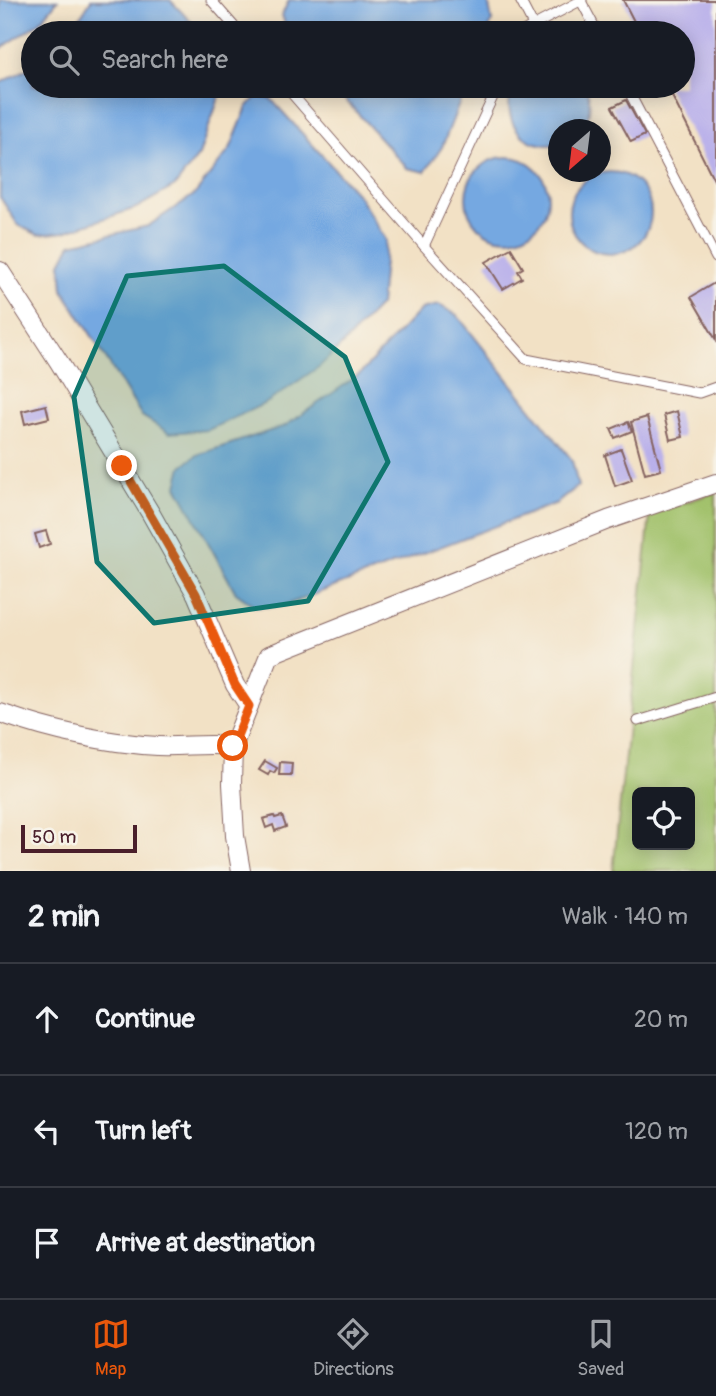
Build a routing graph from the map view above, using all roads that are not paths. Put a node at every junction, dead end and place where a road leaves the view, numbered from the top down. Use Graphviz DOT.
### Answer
graph roads {
  1 [pos="211,0"];
  2 [pos="520,0"];
  3 [pos="581,0"];
  4 [pos="229,21"];
  5 [pos="531,21"];
  6 [pos="541,21"];
  7 [pos="592,21"];
  8 [pos="295,98"];
  9 [pos="492,98"];
  10 [pos="631,98"];
  11 [pos="424,246"];
  12 [pos="716,258"];
  13 [pos="0,271"];
  14 [pos="716,387"];
  15 [pos="716,483"];
  16 [pos="716,697"];
  17 [pos="249,706"];
  18 [pos="0,713"];
  19 [pos="638,721"];
  20 [pos="233,746"];
  21 [pos="241,871"];
  1 -- 4 [label="lane"];
  2 -- 5 [label="lane"];
  3 -- 6 [label="lane"];
  3 -- 7 [label="lane"];
  8 -- 11 [label="lane"];
  9 -- 11 [label="lane"];
  10 -- 12 [label="lane"];
  11 -- 14 [label="lane"];
  13 -- 17 [label="street"];
  15 -- 17 [label="street"];
  16 -- 19 [label="lane"];
  17 -- 20 [label="street"];
  18 -- 20 [label="street"];
  20 -- 21 [label="street"];
}
